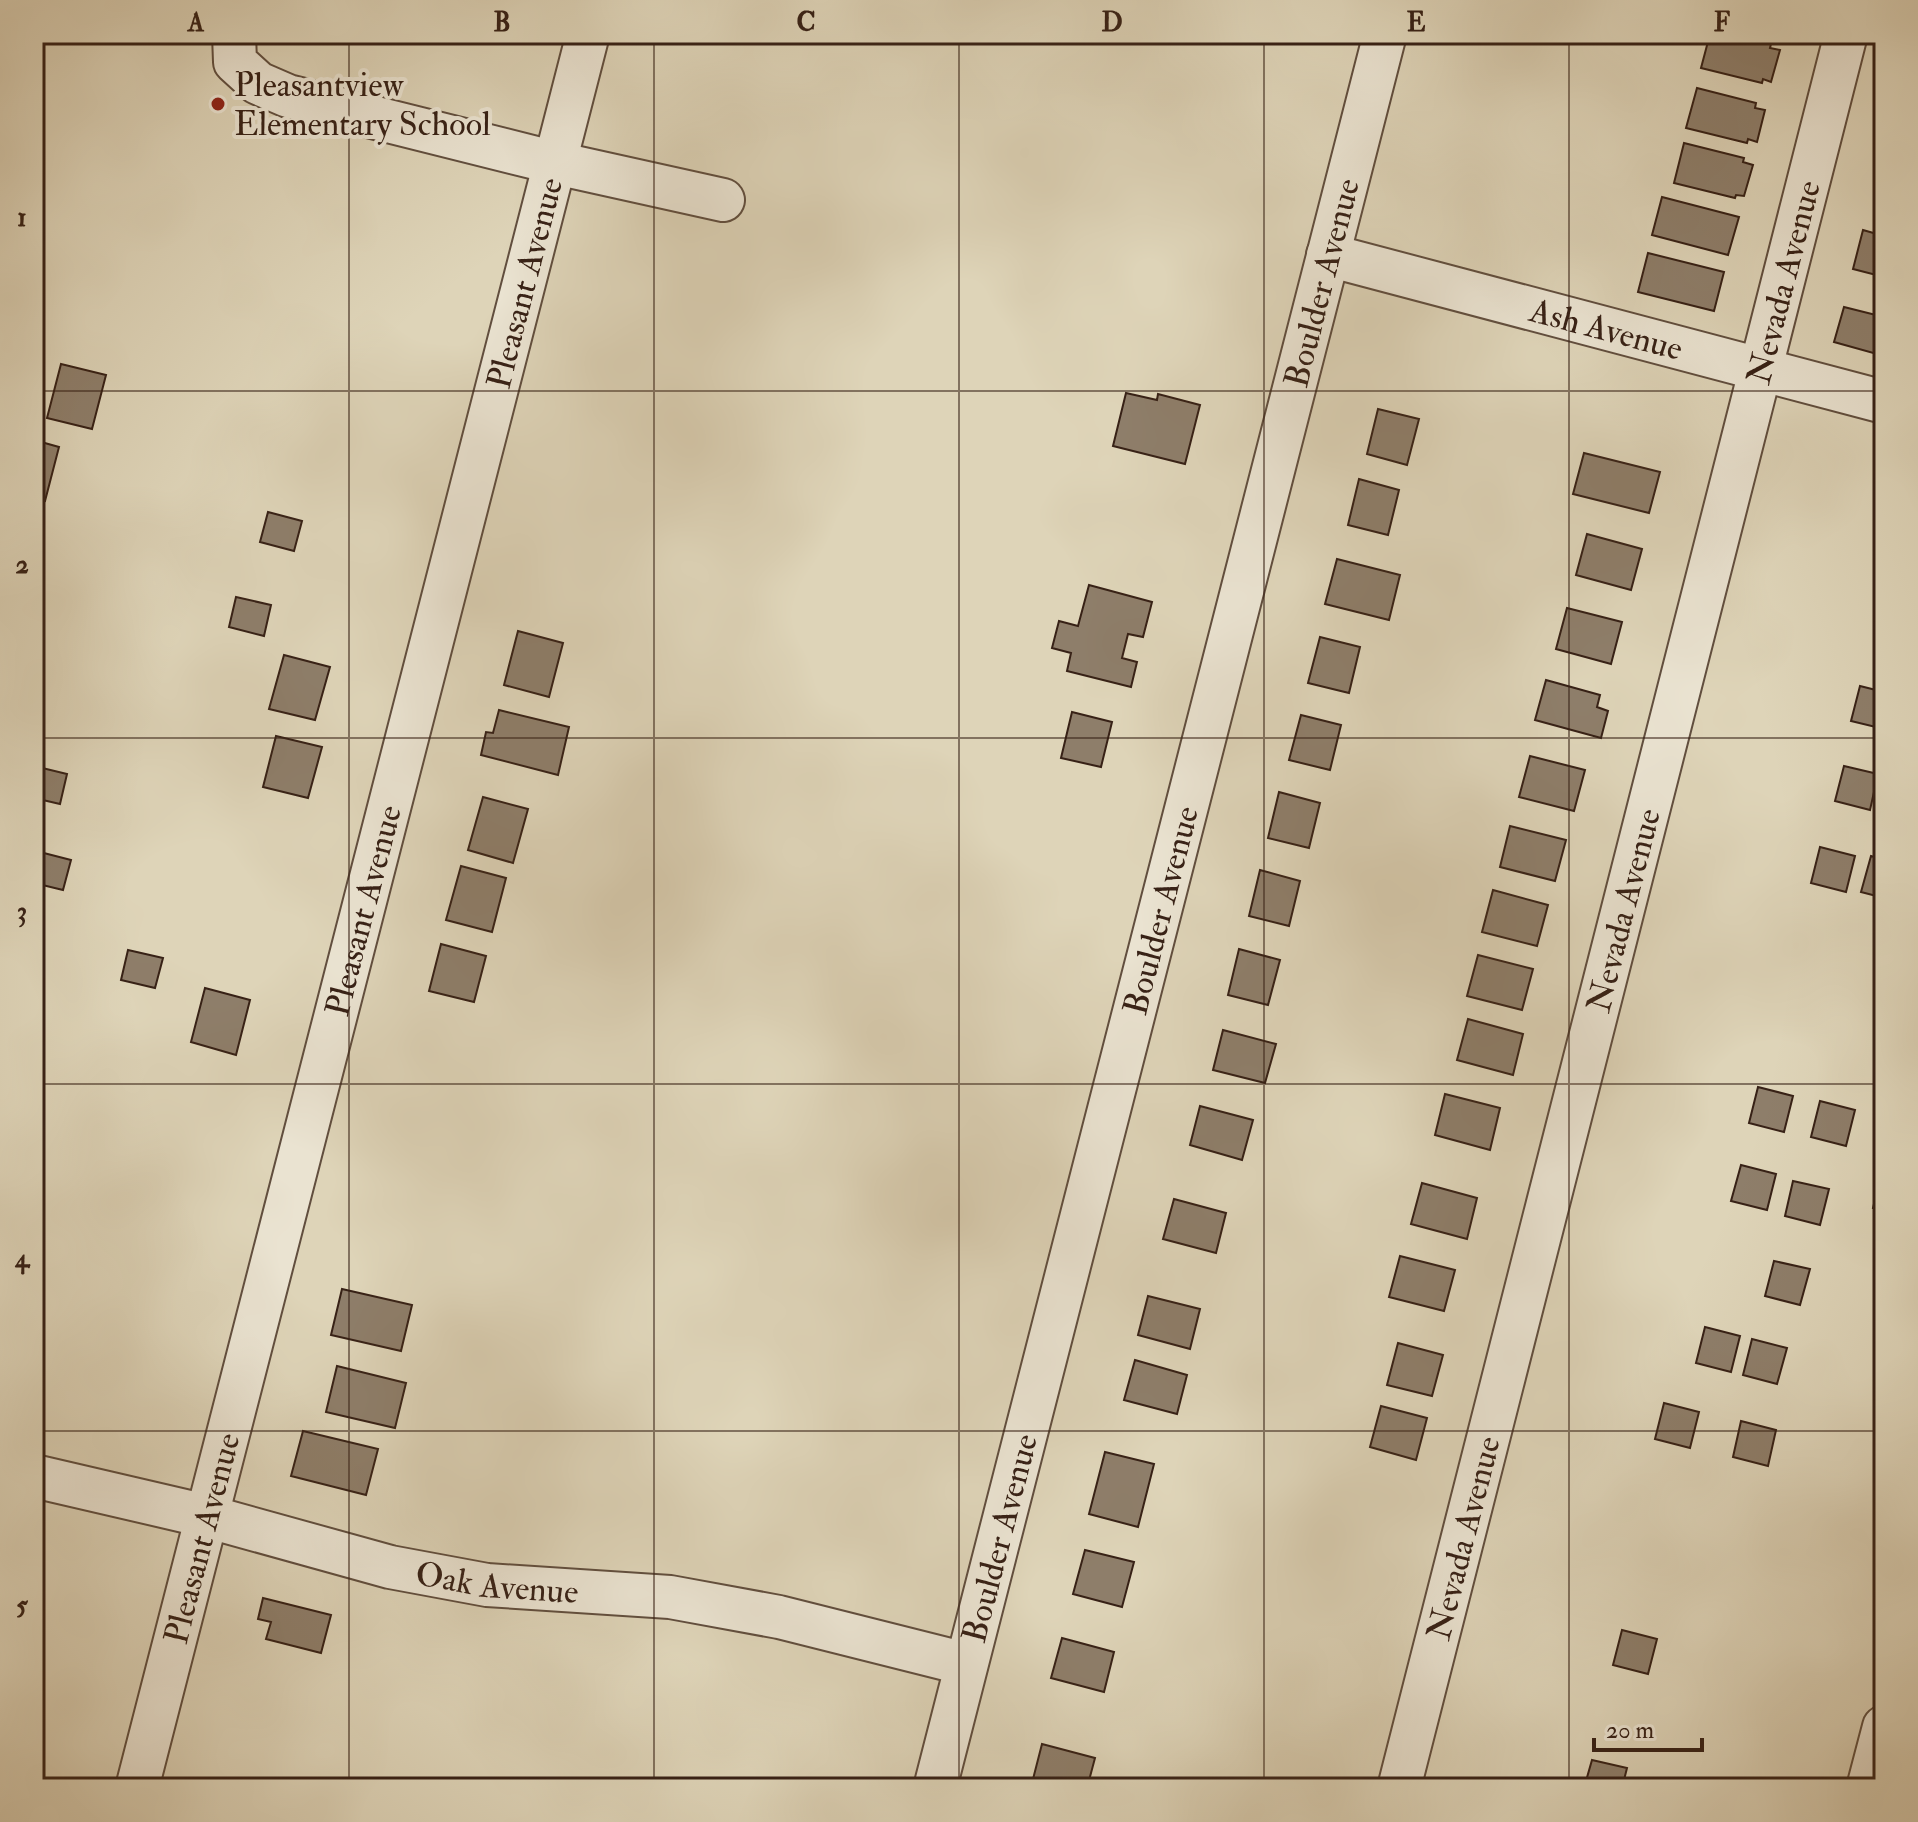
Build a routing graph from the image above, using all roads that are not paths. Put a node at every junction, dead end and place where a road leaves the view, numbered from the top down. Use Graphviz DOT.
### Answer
graph roads {
  1 [pos="234,34"];
  2 [pos="588,34"];
  3 [pos="1385,34"];
  4 [pos="1846,34"];
  5 [pos="556,163"];
  6 [pos="723,200"];
  7 [pos="1328,255"];
  8 [pos="1759,370"];
  9 [pos="1884,402"];
  10 [pos="34,1476"];
  11 [pos="206,1516"];
  12 [pos="966,1664"];
  13 [pos="1884,1727"];
  14 [pos="137,1788"];
  15 [pos="935,1788"];
  16 [pos="1399,1788"];
  17 [pos="1868,1788"];
  1 -- 5 [label="street"];
  2 -- 5 [label="street, Pleasant Avenue"];
  3 -- 7 [label="street, Boulder Avenue"];
  4 -- 8 [label="street, Nevada Avenue"];
  5 -- 6 [label="street"];
  5 -- 11 [label="street, Pleasant Avenue"];
  7 -- 8 [label="street, Ash Avenue"];
  7 -- 12 [label="street, Boulder Avenue"];
  8 -- 9 [label="street, Ash Avenue"];
  8 -- 16 [label="street, Nevada Avenue"];
  10 -- 11 [label="street, Oak Avenue"];
  11 -- 12 [label="street, Oak Avenue"];
  11 -- 14 [label="street, Pleasant Avenue"];
  12 -- 15 [label="street, Boulder Avenue"];
  13 -- 17 [label="street"];
}
